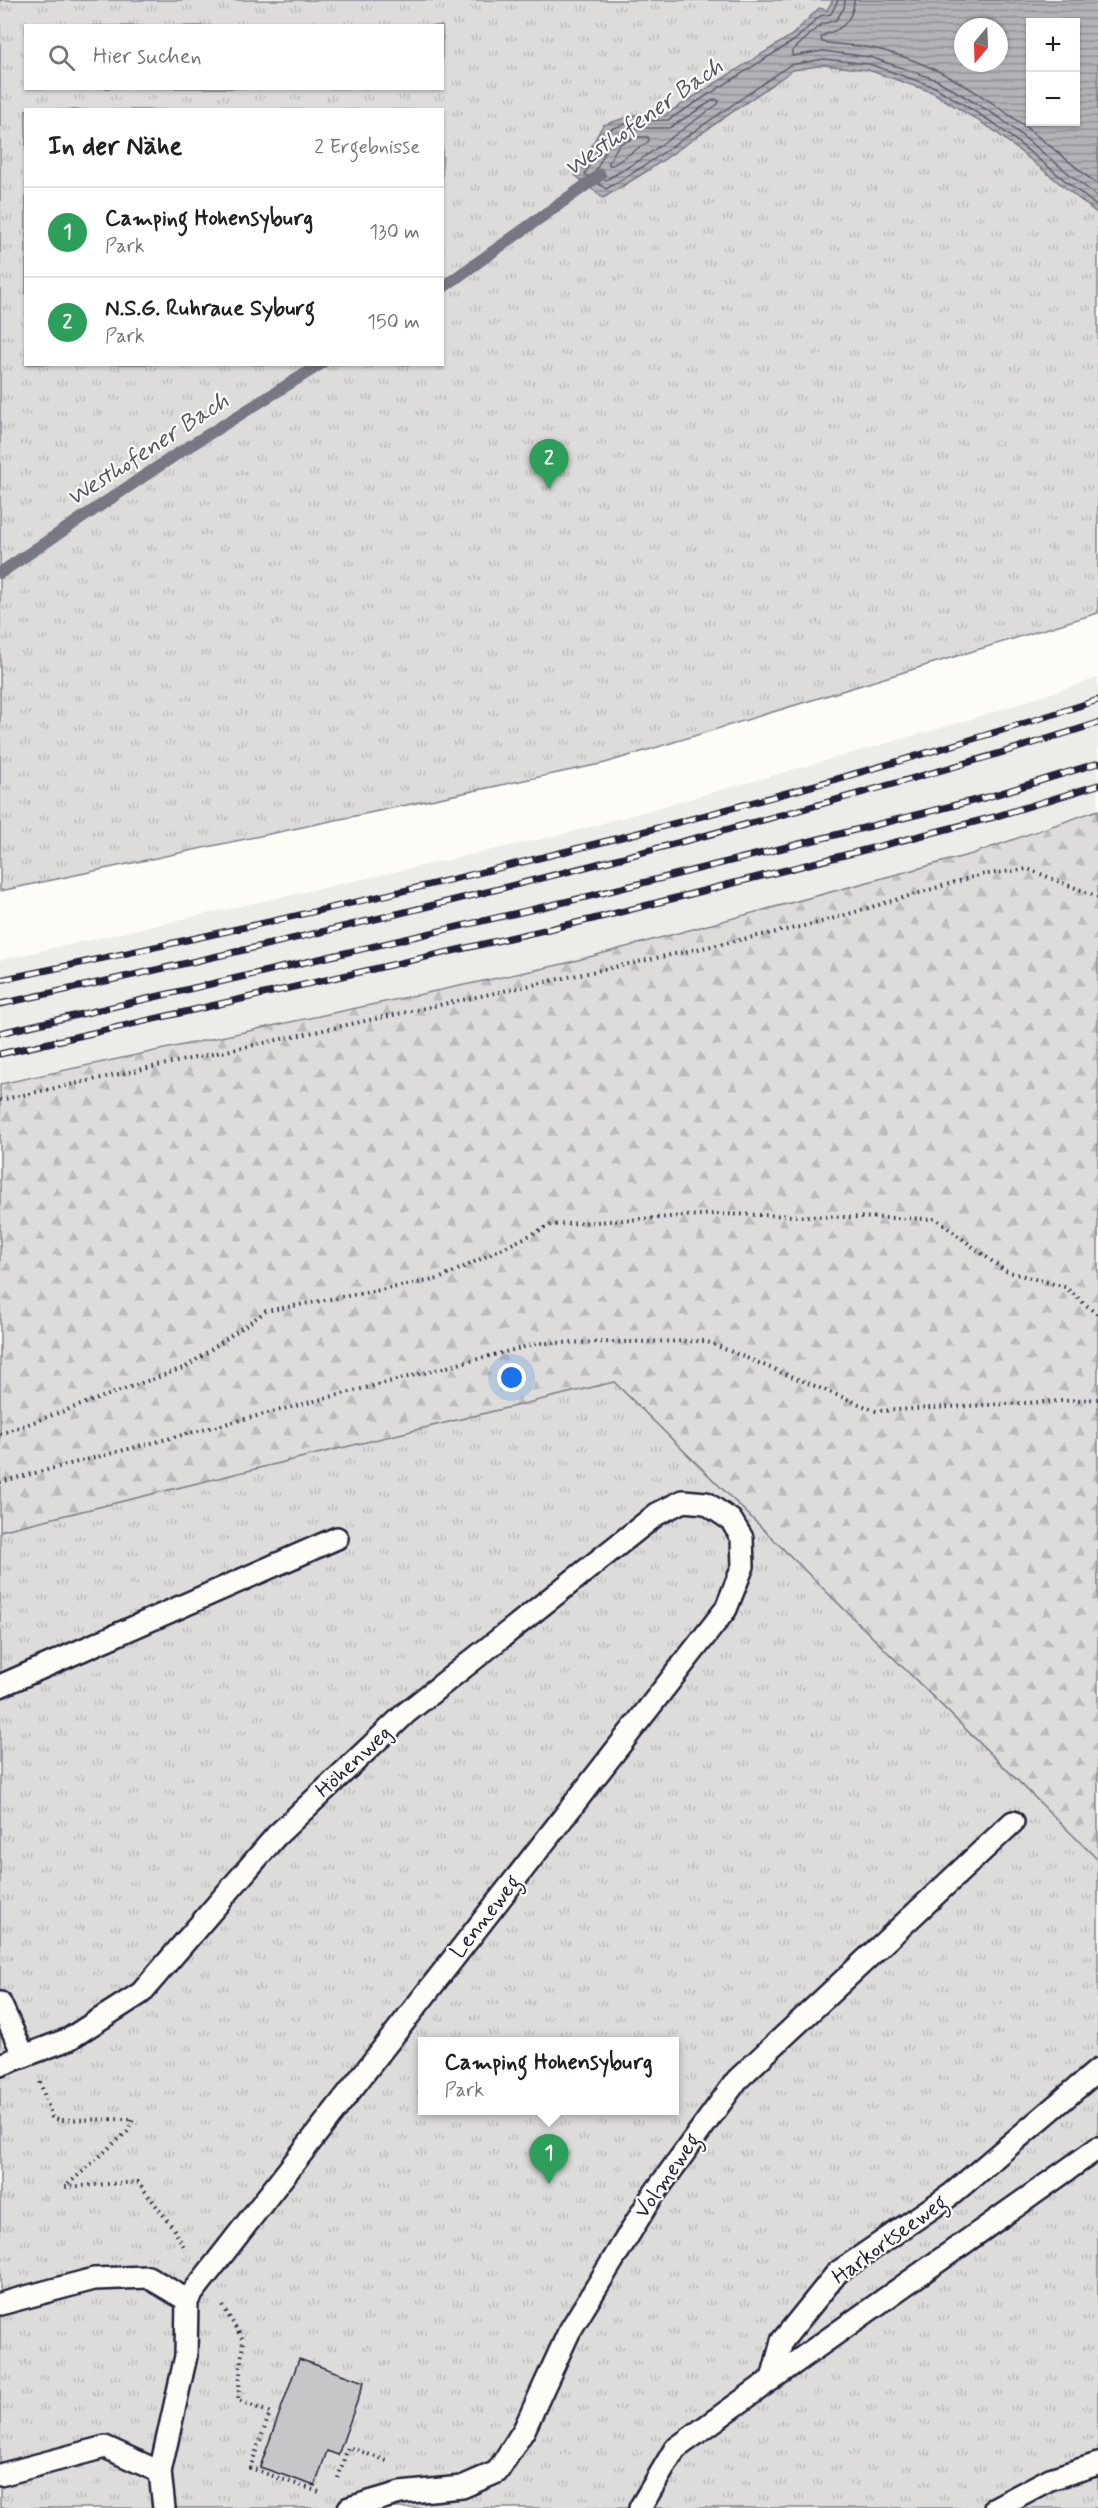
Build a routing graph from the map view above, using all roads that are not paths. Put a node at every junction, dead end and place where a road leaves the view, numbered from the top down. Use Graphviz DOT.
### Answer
graph roads {
  1 [pos="731,1520"];
  2 [pos="337,1538"];
  3 [pos="0,1686"];
  4 [pos="1013,1822"];
  5 [pos="0,2003"];
  6 [pos="27,2055"];
  7 [pos="0,2065"];
  8 [pos="1098,2070"];
  9 [pos="1098,2148"];
  10 [pos="187,2300"];
  11 [pos="0,2304"];
  12 [pos="772,2379"];
  13 [pos="1098,2464"];
  14 [pos="160,2472"];
  15 [pos="0,2475"];
  16 [pos="164,2508"];
  17 [pos="349,2508"];
  18 [pos="640,2508"];
  19 [pos="995,2508"];
  1 -- 6 [label="lane, Höhenweg"];
  1 -- 10 [label="lane, Lenneweg"];
  2 -- 3 [label="lane"];
  4 -- 17 [label="lane, Volmeweg"];
  5 -- 6 [label="lane"];
  6 -- 7 [label="lane, Höhenweg"];
  8 -- 12 [label="lane, Harkortseeweg"];
  9 -- 12 [label="lane"];
  10 -- 11 [label="lane"];
  10 -- 14 [label="lane"];
  12 -- 18 [label="lane"];
  13 -- 19 [label="lane"];
  14 -- 15 [label="lane"];
  14 -- 16 [label="lane"];
}
